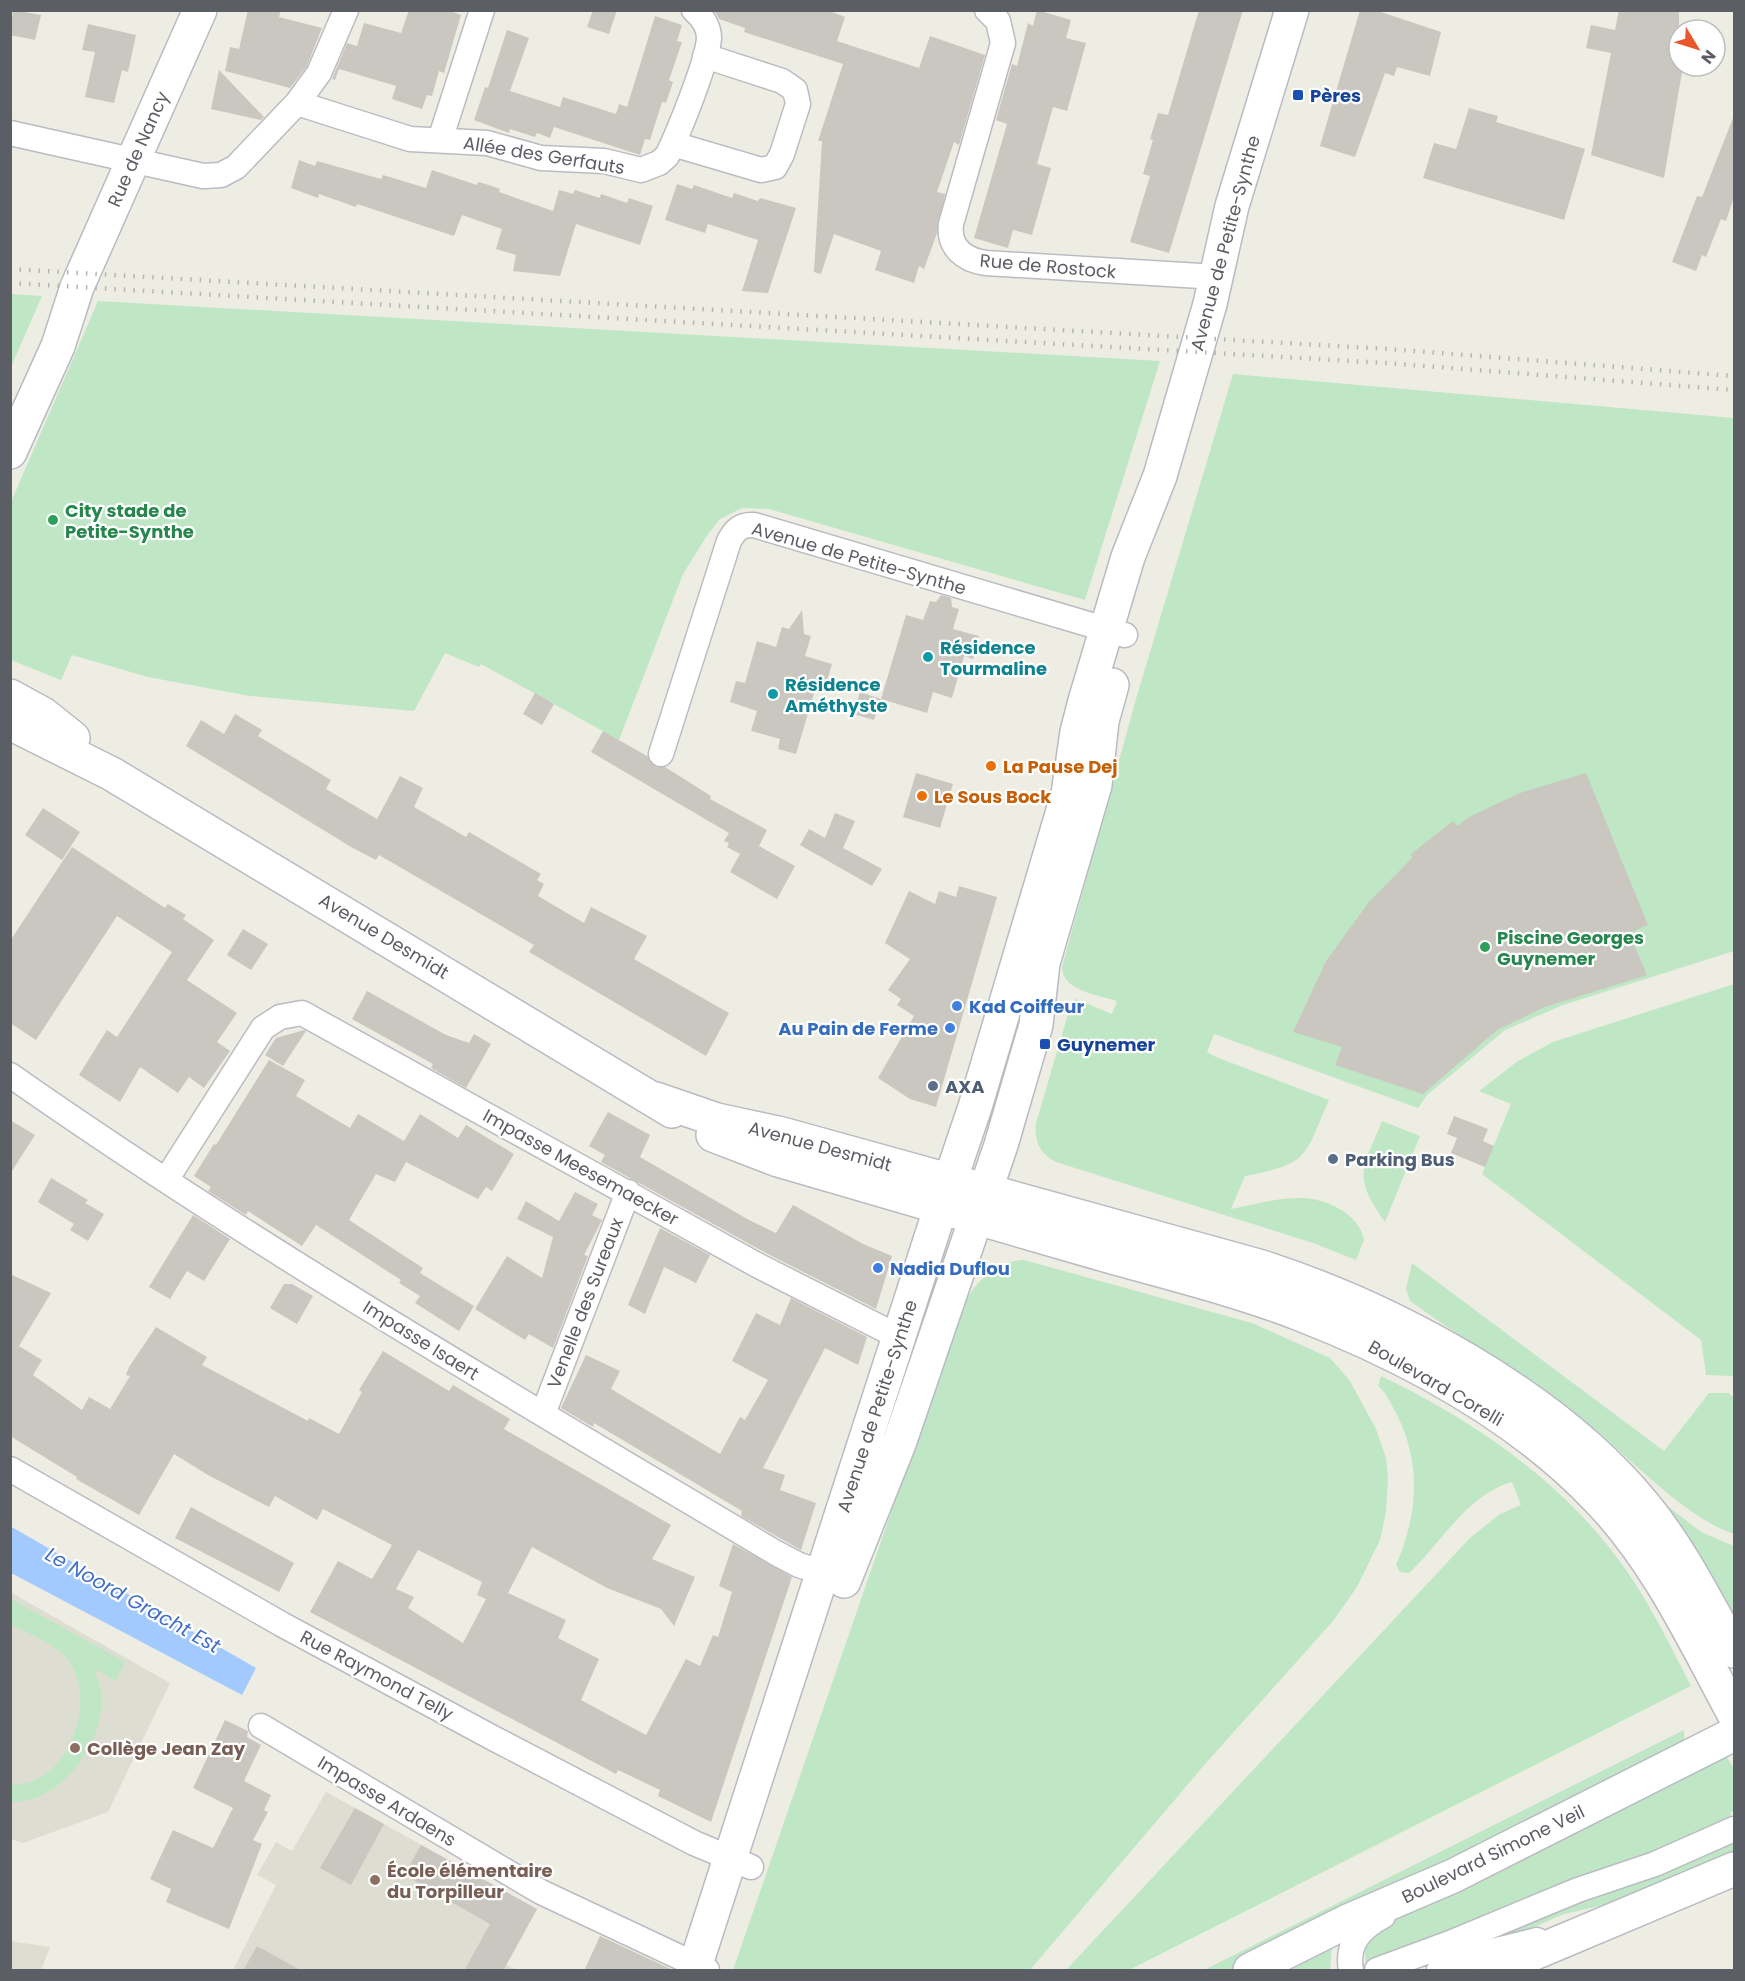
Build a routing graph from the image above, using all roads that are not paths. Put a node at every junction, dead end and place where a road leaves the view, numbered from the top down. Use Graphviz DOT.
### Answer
graph roads {
  1 [pos="200,10"];
  2 [pos="346,10"];
  3 [pos="482,10"];
  4 [pos="694,10"];
  5 [pos="987,10"];
  6 [pos="1292,10"];
  7 [pos="705,56"];
  8 [pos="297,103"];
  9 [pos="10,133"];
  10 [pos="440,140"];
  11 [pos="673,144"];
  12 [pos="133,160"];
  13 [pos="1217,277"];
  14 [pos="77,287"];
  15 [pos="10,409"];
  16 [pos="10,452"];
  17 [pos="1116,633"];
  18 [pos="10,696"];
  19 [pos="10,723"];
  20 [pos="661,754"];
  21 [pos="112,774"];
  22 [pos="10,1075"];
  23 [pos="656,1099"];
  24 [pos="166,1180"];
  25 [pos="628,1192"];
  26 [pos="942,1204"];
  27 [pos="981,1204"];
  28 [pos="900,1337"];
  29 [pos="543,1414"];
  30 [pos="10,1469"];
  31 [pos="834,1577"];
  32 [pos="1720,1646"];
  33 [pos="1734,1714"];
  34 [pos="261,1726"];
  35 [pos="1734,1734"];
  36 [pos="1734,1829"];
  37 [pos="741,1863"];
  38 [pos="1734,1869"];
  39 [pos="1453,1876"];
  40 [pos="1601,1926"];
  41 [pos="703,1969"];
  42 [pos="1250,1971"];
  43 [pos="1351,1971"];
  44 [pos="1377,1971"];
  45 [pos="1439,1971"];
  46 [pos="1494,1971"];
  1 -- 12 [label="main road, Rue de Nancy"];
  2 -- 8 [label="street"];
  3 -- 10 [label="street, Allée des Gerfauts"];
  4 -- 7 [label="street, Allée des Gerfauts"];
  5 -- 13 [label="street, Rue de Rostock"];
  6 -- 13 [label="main road, Avenue de Petite-Synthe"];
  7 -- 11 [label="street, Allée des Gerfauts"];
  7 -- 11 [label="street"];
  8 -- 10 [label="street, Allée des Gerfauts"];
  8 -- 12 [label="street"];
  9 -- 12 [label="street"];
  10 -- 11 [label="street, Allée des Gerfauts"];
  12 -- 14 [label="main road, Rue de Nancy"];
  13 -- 17 [label="main road, Avenue de Petite-Synthe"];
  14 -- 15 [label="main road, Rue de Nancy"];
  14 -- 16 [label="main road, Rue de Nancy"];
  17 -- 20 [label="street, Avenue de Petite-Synthe"];
  17 -- 26 [label="main road, Avenue de Petite-Synthe"];
  17 -- 27 [label="main road, Avenue de Petite-Synthe"];
  18 -- 21 [label="main road, Avenue Desmidt"];
  19 -- 21 [label="main road, Avenue Desmidt"];
  21 -- 23 [label="main road, Avenue Desmidt"];
  22 -- 24 [label="street, Impasse Isaert"];
  23 -- 26 [label="main road, Avenue Desmidt"];
  23 -- 26 [label="main road, Avenue Desmidt"];
  24 -- 25 [label="street, Impasse Meesemaecker"];
  24 -- 29 [label="street, Impasse Isaert"];
  25 -- 28 [label="street, Impasse Meesemaecker"];
  25 -- 29 [label="street, Venelle des Sureaux"];
  26 -- 27 [label="main road, Avenue Desmidt"];
  26 -- 28 [label="main road, Avenue de Petite-Synthe"];
  27 -- 31 [label="main road, Avenue de Petite-Synthe"];
  27 -- 32 [label="main road, Boulevard Corelli"];
  28 -- 31 [label="main road, Avenue de Petite-Synthe"];
  29 -- 31 [label="street, Impasse Isaert"];
  30 -- 37 [label="street, Rue Raymond Telly"];
  31 -- 37 [label="main road, Avenue de Petite-Synthe"];
  32 -- 33 [label="main road, Boulevard Corelli"];
  34 -- 41 [label="street, Impasse Ardaens"];
  35 -- 39 [label="main road, Boulevard Simone Veil"];
  36 -- 44 [label="street"];
  37 -- 41 [label="main road, Avenue de Petite-Synthe"];
  38 -- 40 [label="main road"];
  39 -- 42 [label="main road, Boulevard Simone Veil"];
  39 -- 43 [label="street"];
  40 -- 45 [label="street"];
  40 -- 46 [label="main road"];
}
